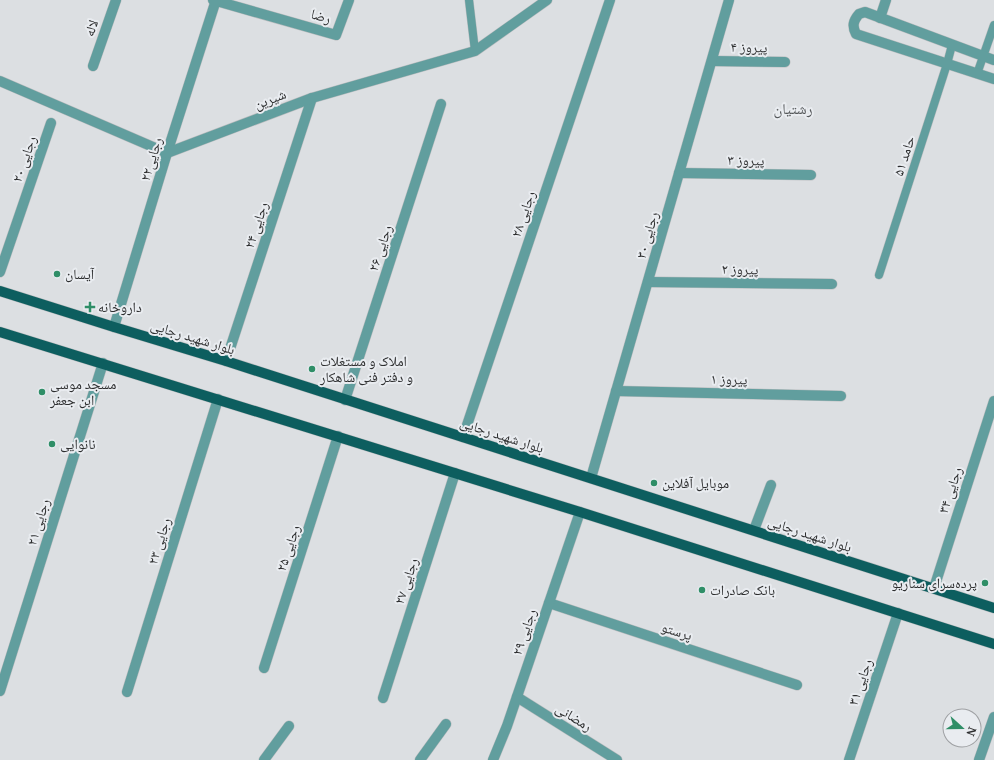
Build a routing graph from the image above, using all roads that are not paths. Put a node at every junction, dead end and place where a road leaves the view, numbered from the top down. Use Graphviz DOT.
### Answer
graph roads {
  1 [pos="116,0"];
  2 [pos="215,0"];
  3 [pos="349,0"];
  4 [pos="469,0"];
  5 [pos="547,0"];
  6 [pos="610,0"];
  7 [pos="730,0"];
  8 [pos="886,0"];
  9 [pos="880,18"];
  10 [pos="994,25"];
  11 [pos="952,45"];
  12 [pos="475,51"];
  13 [pos="984,57"];
  14 [pos="712,60"];
  15 [pos="994,60"];
  16 [pos="785,62"];
  17 [pos="947,64"];
  18 [pos="93,66"];
  19 [pos="977,74"];
  20 [pos="994,79"];
  21 [pos="0,81"];
  22 [pos="312,98"];
  23 [pos="441,104"];
  24 [pos="51,123"];
  25 [pos="167,153"];
  26 [pos="680,172"];
  27 [pos="811,175"];
  28 [pos="0,272"];
  29 [pos="879,275"];
  30 [pos="648,282"];
  31 [pos="832,284"];
  32 [pos="0,291"];
  33 [pos="114,327"];
  34 [pos="0,332"];
  35 [pos="226,361"];
  36 [pos="103,363"];
  37 [pos="616,391"];
  38 [pos="841,396"];
  39 [pos="218,399"];
  40 [pos="345,400"];
  41 [pos="994,401"];
  42 [pos="338,436"];
  43 [pos="463,437"];
  44 [pos="455,473"];
  45 [pos="591,478"];
  46 [pos="771,485"];
  47 [pos="580,512"];
  48 [pos="754,530"];
  49 [pos="934,588"];
  50 [pos="549,603"];
  51 [pos="994,608"];
  52 [pos="898,613"];
  53 [pos="994,644"];
  54 [pos="264,668"];
  55 [pos="797,685"];
  56 [pos="0,690"];
  57 [pos="127,692"];
  58 [pos="517,697"];
  59 [pos="383,698"];
  60 [pos="994,717"];
  61 [pos="446,724"];
  62 [pos="289,726"];
  63 [pos="264,760"];
  64 [pos="420,760"];
  65 [pos="493,760"];
  66 [pos="617,760"];
  67 [pos="849,760"];
  68 [pos="979,760"];
  1 -- 18 [label="street, لاله"];
  2 -- 3 [label="street, رضا"];
  2 -- 25 [label="street, ۲۲رجایی"];
  4 -- 12 [label="lane"];
  5 -- 12 [label="street, شیرین"];
  6 -- 43 [label="street, رجایی ۲۸"];
  7 -- 14 [label="street, رجایی ۳۰"];
  8 -- 9 [label="street"];
  9 -- 11 [label="street"];
  9 -- 17 [label="street"];
  10 -- 13 [label="lane"];
  11 -- 13 [label="street"];
  11 -- 17 [label="lane, حامد ۵۱"];
  12 -- 22 [label="street, شیرین"];
  13 -- 15 [label="street"];
  13 -- 19 [label="lane"];
  14 -- 16 [label="street, پیروز ۴"];
  14 -- 26 [label="street, رجایی ۳۰"];
  17 -- 19 [label="street"];
  17 -- 29 [label="lane, حامد ۵۱"];
  19 -- 20 [label="street"];
  21 -- 25 [label="street"];
  22 -- 25 [label="street, شیرین"];
  22 -- 35 [label="street, رجایی ۲۴"];
  23 -- 40 [label="street, رجایی ۲۶"];
  24 -- 28 [label="street, رجایی ۲۰"];
  25 -- 33 [label="street, ۲۲رجایی"];
  26 -- 27 [label="street, پیروز ۳"];
  26 -- 30 [label="street, رجایی ۳۰"];
  30 -- 31 [label="street, پیروز ۲"];
  30 -- 37 [label="street, رجایی ۳۰"];
  32 -- 33 [label="main road, بلوار شهید رجایی"];
  33 -- 35 [label="main road, بلوار شهید رجایی"];
  34 -- 36 [label="main road"];
  35 -- 40 [label="main road, بلوار شهید رجایی"];
  36 -- 39 [label="main road"];
  36 -- 56 [label="street, رجایی ۲۱"];
  37 -- 38 [label="street, پیروز ۱"];
  37 -- 45 [label="street, رجایی ۳۰"];
  39 -- 42 [label="main road"];
  39 -- 57 [label="street, رجایی ۲۳"];
  40 -- 43 [label="main road, بلوار شهید رجایی"];
  41 -- 49 [label="street, رجایی ۳۴"];
  42 -- 44 [label="main road"];
  42 -- 54 [label="street, رجایی ۲۵"];
  43 -- 45 [label="main road, بلوار شهید رجایی"];
  44 -- 47 [label="main road"];
  44 -- 59 [label="street, رجایی ۲۷"];
  45 -- 48 [label="main road, بلوار شهید رجایی"];
  46 -- 48 [label="street"];
  47 -- 50 [label="street, رجایی ۲۹"];
  47 -- 52 [label="main road"];
  48 -- 49 [label="main road, بلوار شهید رجایی"];
  49 -- 51 [label="main road, بلوار شهید رجایی"];
  50 -- 55 [label="street, پرستو"];
  50 -- 58 [label="street, رجایی ۲۹"];
  52 -- 53 [label="main road"];
  52 -- 67 [label="street, رجایی ۳۱"];
  58 -- 65 [label="street, رجایی ۲۹"];
  58 -- 66 [label="street, رمضانی"];
  60 -- 68 [label="street"];
  61 -- 64 [label="street"];
  62 -- 63 [label="street"];
}
